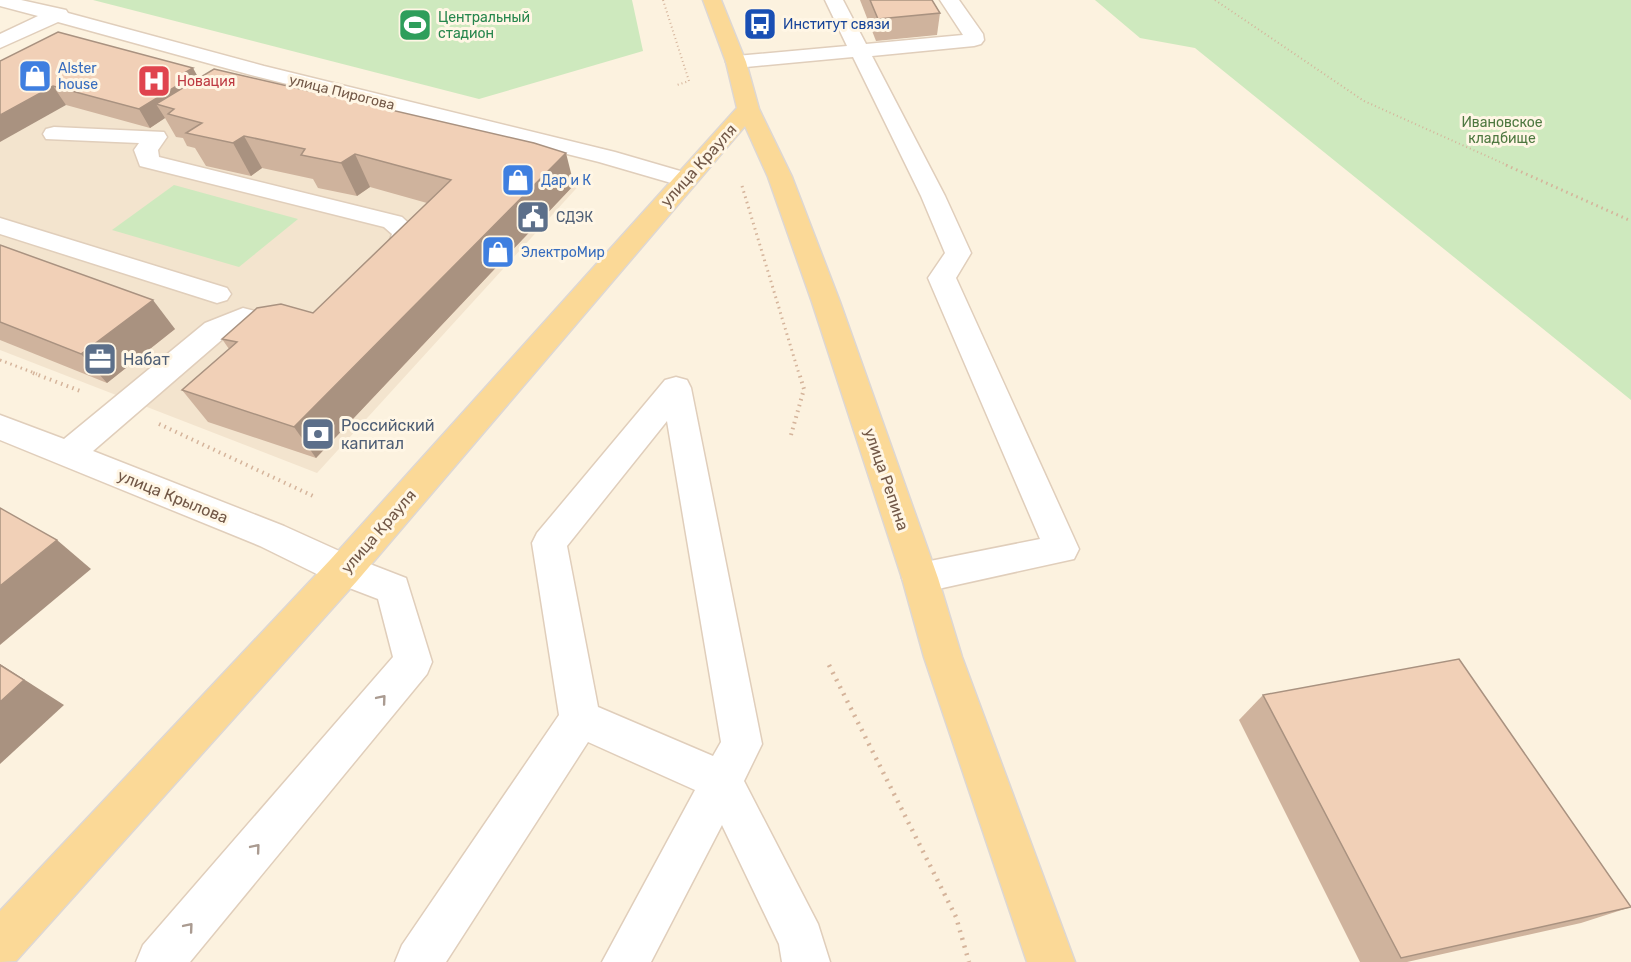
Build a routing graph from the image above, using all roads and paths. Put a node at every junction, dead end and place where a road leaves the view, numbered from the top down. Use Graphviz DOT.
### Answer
graph roads {
  1 [pos="0,0"];
  2 [pos="663,0"];
  3 [pos="712,0"];
  4 [pos="834,0"];
  5 [pos="948,0"];
  6 [pos="1215,0"];
  7 [pos="59,14"];
  8 [pos="3,39"];
  9 [pos="857,51"];
  10 [pos="736,62"];
  11 [pos="258,71"];
  12 [pos="677,85"];
  13 [pos="232,88"];
  14 [pos="748,109"];
  15 [pos="54,134"];
  16 [pos="686,180"];
  17 [pos="742,186"];
  18 [pos="1631,221"];
  19 [pos="0,226"];
  20 [pos="368,275"];
  21 [pos="217,294"];
  22 [pos="315,321"];
  23 [pos="0,427"];
  24 [pos="790,435"];
  25 [pos="69,453"];
  26 [pos="344,570"];
  27 [pos="920,578"];
  28 [pos="829,665"];
  29 [pos="580,719"];
  30 [pos="722,781"];
  31 [pos="0,945"];
  32 [pos="160,962"];
  33 [pos="419,962"];
  34 [pos="626,962"];
  35 [pos="806,962"];
  36 [pos="969,962"];
  37 [pos="1051,962"];
  1 -- 7 [label="street, улица Пирогова"];
  2 -- 12 [label="path"];
  3 -- 10 [label="main road, улица Репина"];
  4 -- 9 [label="street"];
  5 -- 9 [label="street"];
  6 -- 18 [label="path"];
  7 -- 8 [label="street"];
  7 -- 11 [label="street, улица Пирогова"];
  9 -- 10 [label="street"];
  9 -- 27 [label="street"];
  10 -- 14 [label="main road, улица Репина"];
  11 -- 13 [label="street"];
  11 -- 16 [label="street, улица Пирогова"];
  14 -- 16 [label="main road, улица Крауля"];
  14 -- 27 [label="main road, улица Репина"];
  15 -- 20 [label="street"];
  16 -- 26 [label="main road, улица Крауля"];
  17 -- 24 [label="path"];
  19 -- 21 [label="street"];
  22 -- 25 [label="street"];
  23 -- 25 [label="street, улица Крылова"];
  25 -- 26 [label="street, улица Крылова"];
  26 -- 31 [label="main road, улица Крауля"];
  32 -- 26 [label="street, улица Крылова, one-way"];
  27 -- 37 [label="main road, улица Репина"];
  28 -- 36 [label="path"];
  29 -- 30 [label="street"];
  29 -- 30 [label="street"];
  29 -- 33 [label="street"];
  30 -- 34 [label="street"];
  30 -- 35 [label="street"];
}
